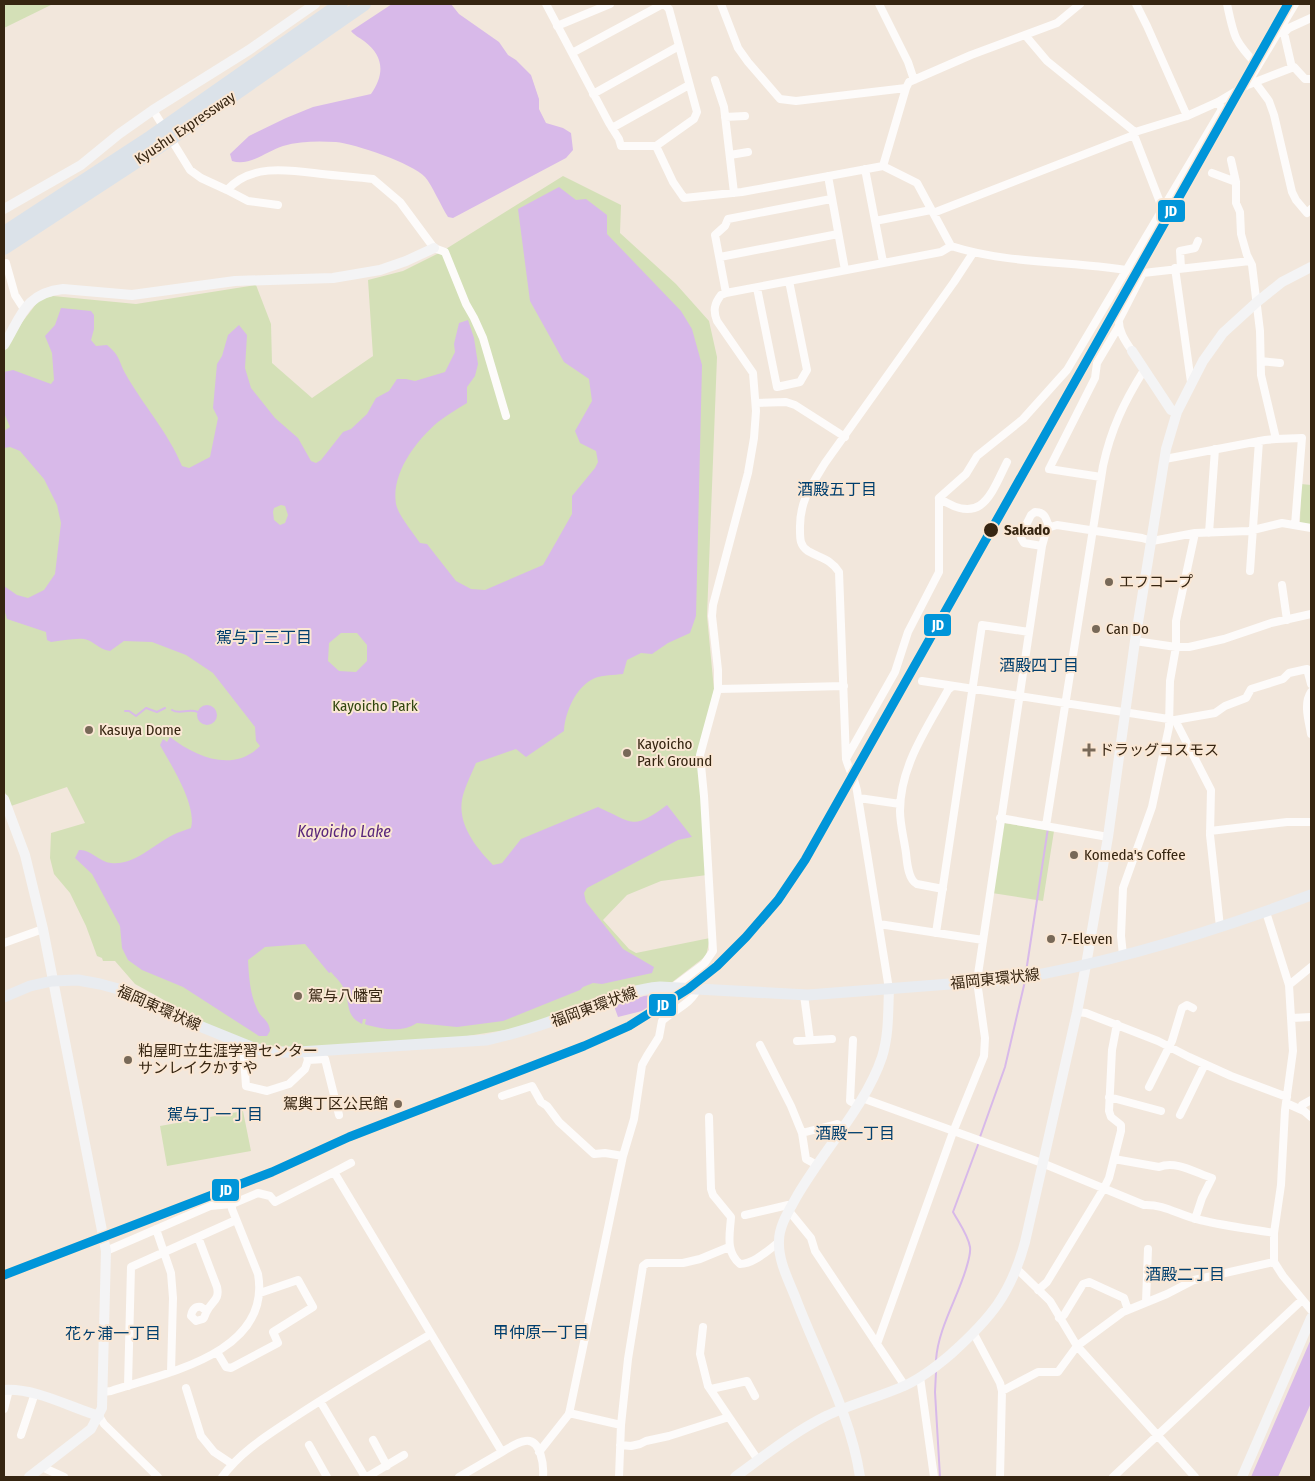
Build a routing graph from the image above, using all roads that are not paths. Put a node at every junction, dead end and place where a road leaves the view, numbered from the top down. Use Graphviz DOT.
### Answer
graph roads {
  1 [pos="315,4"];
  2 [pos="341,4"];
  3 [pos="364,4"];
  4 [pos="546,4"];
  5 [pos="610,4"];
  6 [pos="721,4"];
  7 [pos="879,4"];
  8 [pos="1080,4"];
  9 [pos="1136,4"];
  10 [pos="1227,4"];
  11 [pos="1295,4"];
  12 [pos="652,6"];
  13 [pos="1311,18"];
  14 [pos="557,26"];
  15 [pos="1282,31"];
  16 [pos="1025,35"];
  17 [pos="679,46"];
  18 [pos="572,54"];
  19 [pos="1258,66"];
  20 [pos="1292,68"];
  21 [pos="1311,79"];
  22 [pos="715,80"];
  23 [pos="914,80"];
  24 [pos="1255,82"];
  25 [pos="689,85"];
  26 [pos="1246,86"];
  27 [pos="906,88"];
  28 [pos="594,94"];
  29 [pos="1218,102"];
  30 [pos="153,111"];
  31 [pos="745,116"];
  32 [pos="1186,116"];
  33 [pos="726,117"];
  34 [pos="612,128"];
  35 [pos="1134,133"];
  36 [pos="656,146"];
  37 [pos="748,152"];
  38 [pos="730,155"];
  39 [pos="1231,160"];
  40 [pos="883,166"];
  41 [pos="865,169"];
  42 [pos="1212,173"];
  43 [pos="828,176"];
  44 [pos="1236,182"];
  45 [pos="227,190"];
  46 [pos="734,192"];
  47 [pos="831,199"];
  48 [pos="278,205"];
  49 [pos="4,209"];
  50 [pos="1311,209"];
  51 [pos="1163,210"];
  52 [pos="932,212"];
  53 [pos="875,221"];
  54 [pos="4,233"];
  55 [pos="838,234"];
  56 [pos="1198,241"];
  57 [pos="951,246"];
  58 [pos="4,248"];
  59 [pos="434,248"];
  60 [pos="972,253"];
  61 [pos="720,257"];
  62 [pos="1250,261"];
  63 [pos="883,262"];
  64 [pos="6,263"];
  65 [pos="1311,267"];
  66 [pos="1178,268"];
  67 [pos="845,270"];
  68 [pos="1126,270"];
  69 [pos="1143,273"];
  70 [pos="789,281"];
  71 [pos="757,288"];
  72 [pos="726,293"];
  73 [pos="1256,302"];
  74 [pos="24,309"];
  75 [pos="1119,326"];
  76 [pos="4,345"];
  77 [pos="1132,351"];
  78 [pos="1261,361"];
  79 [pos="1280,363"];
  80 [pos="1144,370"];
  81 [pos="1191,382"];
  82 [pos="756,403"];
  83 [pos="1176,412"];
  84 [pos="506,416"];
  85 [pos="845,436"];
  86 [pos="1302,438"];
  87 [pos="1276,439"];
  88 [pos="1311,439"];
  89 [pos="1259,441"];
  90 [pos="1215,450"];
  91 [pos="1164,459"];
  92 [pos="1007,462"];
  93 [pos="1101,476"];
  94 [pos="939,498"];
  95 [pos="1295,525"];
  96 [pos="1049,527"];
  97 [pos="1311,528"];
  98 [pos="1092,530"];
  99 [pos="1252,531"];
  100 [pos="1195,533"];
  101 [pos="1209,533"];
  102 [pos="1152,541"];
  103 [pos="1042,546"];
  104 [pos="1250,571"];
  105 [pos="1282,585"];
  106 [pos="1311,614"];
  107 [pos="1287,620"];
  108 [pos="1029,632"];
  109 [pos="1135,641"];
  110 [pos="1176,647"];
  111 [pos="922,681"];
  112 [pos="1311,684"];
  113 [pos="844,686"];
  114 [pos="953,686"];
  115 [pos="718,689"];
  116 [pos="972,689"];
  117 [pos="1311,692"];
  118 [pos="1020,696"];
  119 [pos="1066,702"];
  120 [pos="1126,712"];
  121 [pos="1172,719"];
  122 [pos="1311,734"];
  123 [pos="846,759"];
  124 [pos="858,798"];
  125 [pos="4,799"];
  126 [pos="900,804"];
  127 [pos="1000,818"];
  128 [pos="1311,822"];
  129 [pos="1046,826"];
  130 [pos="1210,831"];
  131 [pos="1108,837"];
  132 [pos="942,888"];
  133 [pos="1311,894"];
  134 [pos="1266,912"];
  135 [pos="879,924"];
  136 [pos="1220,927"];
  137 [pos="43,929"];
  138 [pos="936,933"];
  139 [pos="983,940"];
  140 [pos="4,943"];
  141 [pos="1123,955"];
  142 [pos="1086,965"];
  143 [pos="1311,967"];
  144 [pos="52,981"];
  145 [pos="977,982"];
  146 [pos="1289,985"];
  147 [pos="672,988"];
  148 [pos="697,989"];
  149 [pos="889,989"];
  150 [pos="804,995"];
  151 [pos="4,997"];
  152 [pos="1193,1008"];
  153 [pos="1077,1012"];
  154 [pos="1311,1017"];
  155 [pos="1292,1018"];
  156 [pos="1117,1024"];
  157 [pos="832,1039"];
  158 [pos="810,1040"];
  159 [pos="854,1040"];
  160 [pos="798,1041"];
  161 [pos="243,1044"];
  162 [pos="760,1045"];
  163 [pos="1169,1046"];
  164 [pos="307,1056"];
  165 [pos="1205,1064"];
  166 [pos="1150,1086"];
  167 [pos="502,1096"];
  168 [pos="1109,1097"];
  169 [pos="1286,1100"];
  170 [pos="1311,1100"];
  171 [pos="859,1102"];
  172 [pos="1300,1109"];
  173 [pos="1161,1111"];
  174 [pos="339,1115"];
  175 [pos="1180,1115"];
  176 [pos="1311,1117"];
  177 [pos="709,1118"];
  178 [pos="842,1126"];
  179 [pos="953,1132"];
  180 [pos="802,1133"];
  181 [pos="623,1156"];
  182 [pos="1114,1158"];
  183 [pos="351,1163"];
  184 [pos="1042,1163"];
  185 [pos="817,1165"];
  186 [pos="334,1172"];
  187 [pos="1104,1188"];
  188 [pos="232,1204"];
  189 [pos="790,1209"];
  190 [pos="745,1215"];
  191 [pos="1195,1219"];
  192 [pos="236,1220"];
  193 [pos="156,1229"];
  194 [pos="1274,1233"];
  195 [pos="198,1237"];
  196 [pos="779,1242"];
  197 [pos="729,1247"];
  198 [pos="1148,1249"];
  199 [pos="106,1251"];
  200 [pos="165,1252"];
  201 [pos="1274,1262"];
  202 [pos="1018,1269"];
  203 [pos="1038,1290"];
  204 [pos="260,1293"];
  205 [pos="1302,1300"];
  206 [pos="1146,1302"];
  207 [pos="1128,1310"];
  208 [pos="1311,1310"];
  209 [pos="207,1311"];
  210 [pos="1059,1318"];
  211 [pos="1311,1318"];
  212 [pos="703,1327"];
  213 [pos="431,1334"];
  214 [pos="974,1334"];
  215 [pos="877,1344"];
  216 [pos="1077,1346"];
  217 [pos="218,1352"];
  218 [pos="171,1372"];
  219 [pos="920,1378"];
  220 [pos="128,1386"];
  221 [pos="905,1386"];
  222 [pos="186,1388"];
  223 [pos="711,1389"];
  224 [pos="6,1390"];
  225 [pos="1002,1391"];
  226 [pos="103,1392"];
  227 [pos="35,1394"];
  228 [pos="755,1396"];
  229 [pos="320,1401"];
  230 [pos="4,1409"];
  231 [pos="841,1409"];
  232 [pos="569,1413"];
  233 [pos="100,1416"];
  234 [pos="729,1417"];
  235 [pos="621,1425"];
  236 [pos="22,1435"];
  237 [pos="1157,1436"];
  238 [pos="373,1440"];
  239 [pos="309,1445"];
  240 [pos="620,1445"];
  241 [pos="502,1452"];
  242 [pos="539,1452"];
  243 [pos="404,1455"];
  244 [pos="758,1460"];
  245 [pos="232,1464"];
  246 [pos="387,1466"];
  247 [pos="36,1473"];
  248 [pos="64,1477"];
  249 [pos="158,1477"];
  250 [pos="222,1477"];
  251 [pos="327,1477"];
  252 [pos="366,1477"];
  253 [pos="459,1477"];
  254 [pos="544,1477"];
  255 [pos="619,1477"];
  256 [pos="735,1477"];
  257 [pos="860,1477"];
  258 [pos="934,1477"];
  259 [pos="1000,1477"];
  260 [pos="1113,1477"];
  261 [pos="1195,1477"];
  262 [pos="1242,1477"];
  1 -- 30 [label="street"];
  2 -- 54 [label="highway, Kyushu Expressway"];
  3 -- 58 [label="highway, Kyushu Expressway"];
  4 -- 14 [label="street"];
  5 -- 14 [label="street"];
  6 -- 27 [label="street"];
  7 -- 23 [label="street"];
  8 -- 16 [label="street"];
  9 -- 32 [label="street"];
  10 -- 19 [label="street"];
  11 -- 15 [label="street"];
  12 -- 17 [label="street"];
  12 -- 18 [label="street"];
  13 -- 15 [label="street"];
  14 -- 18 [label="street"];
  15 -- 19 [label="street"];
  15 -- 20 [label="street"];
  16 -- 23 [label="street"];
  16 -- 35 [label="street"];
  17 -- 25 [label="street"];
  17 -- 28 [label="street"];
  18 -- 28 [label="street"];
  19 -- 26 [label="street"];
  20 -- 21 [label="street"];
  20 -- 24 [label="street"];
  22 -- 33 [label="street"];
  23 -- 27 [label="street"];
  24 -- 26 [label="street"];
  24 -- 50 [label="street"];
  25 -- 34 [label="street"];
  25 -- 36 [label="street"];
  26 -- 29 [label="street"];
  27 -- 40 [label="street"];
  28 -- 34 [label="street"];
  29 -- 32 [label="street"];
  29 -- 51 [label="street"];
  30 -- 45 [label="street"];
  30 -- 49 [label="street"];
  31 -- 33 [label="street"];
  32 -- 35 [label="street"];
  33 -- 38 [label="street"];
  34 -- 36 [label="street"];
  35 -- 51 [label="street"];
  35 -- 52 [label="street"];
  36 -- 46 [label="street"];
  37 -- 38 [label="street"];
  38 -- 46 [label="street"];
  39 -- 44 [label="street"];
  40 -- 41 [label="street"];
  40 -- 52 [label="street"];
  41 -- 43 [label="street"];
  41 -- 53 [label="street"];
  42 -- 44 [label="street"];
  43 -- 46 [label="street"];
  43 -- 47 [label="street"];
  44 -- 62 [label="street"];
  45 -- 48 [label="street"];
  45 -- 59 [label="street"];
  47 -- 55 [label="street"];
  47 -- 61 [label="street"];
  51 -- 68 [label="street"];
  52 -- 53 [label="street"];
  52 -- 57 [label="street"];
  53 -- 63 [label="street"];
  55 -- 61 [label="street"];
  55 -- 67 [label="street"];
  56 -- 66 [label="street"];
  57 -- 60 [label="street"];
  57 -- 63 [label="street"];
  59 -- 74 [label="street"];
  59 -- 84 [label="street"];
  60 -- 68 [label="street"];
  60 -- 85 [label="street"];
  61 -- 72 [label="street"];
  62 -- 66 [label="street"];
  62 -- 73 [label="street"];
  63 -- 67 [label="street"];
  64 -- 74 [label="street"];
  65 -- 73 [label="street"];
  66 -- 69 [label="street"];
  66 -- 81 [label="street"];
  67 -- 70 [label="street"];
  68 -- 69 [label="street"];
  68 -- 94 [label="street"];
  69 -- 75 [label="street"];
  70 -- 71 [label="street"];
  70 -- 71 [label="street"];
  71 -- 72 [label="street"];
  72 -- 82 [label="street"];
  73 -- 78 [label="street"];
  73 -- 81 [label="street"];
  74 -- 76 [label="street"];
  75 -- 77 [label="street"];
  75 -- 93 [label="street"];
  77 -- 80 [label="street"];
  78 -- 79 [label="street"];
  78 -- 87 [label="street"];
  80 -- 83 [label="street"];
  80 -- 93 [label="street"];
  81 -- 83 [label="street"];
  82 -- 85 [label="street"];
  82 -- 115 [label="street"];
  83 -- 91 [label="street"];
  85 -- 113 [label="street"];
  86 -- 87 [label="street"];
  86 -- 88 [label="street"];
  86 -- 95 [label="street"];
  87 -- 89 [label="street"];
  89 -- 90 [label="street"];
  89 -- 99 [label="street"];
  90 -- 91 [label="street"];
  90 -- 101 [label="street"];
  91 -- 102 [label="street"];
  92 -- 94 [label="street"];
  93 -- 98 [label="street"];
  94 -- 123 [label="street"];
  95 -- 97 [label="street"];
  95 -- 99 [label="street"];
  96 -- 98 [label="street"];
  96 -- 103 [label="street"];
  96 -- 103 [label="street"];
  98 -- 102 [label="street"];
  98 -- 119 [label="street"];
  99 -- 101 [label="street"];
  99 -- 104 [label="street"];
  100 -- 101 [label="street"];
  100 -- 102 [label="street"];
  100 -- 110 [label="street"];
  102 -- 109 [label="street"];
  103 -- 108 [label="street"];
  105 -- 107 [label="street"];
  106 -- 107 [label="street"];
  107 -- 110 [label="street"];
  108 -- 116 [label="street"];
  108 -- 118 [label="street"];
  109 -- 110 [label="street"];
  109 -- 120 [label="street"];
  110 -- 121 [label="street"];
  111 -- 114 [label="street"];
  112 -- 121 [label="street"];
  113 -- 115 [label="street"];
  113 -- 123 [label="street"];
  114 -- 116 [label="street"];
  114 -- 126 [label="street"];
  115 -- 147 [label="street"];
  116 -- 118 [label="street"];
  116 -- 132 [label="street"];
  117 -- 122 [label="street"];
  118 -- 119 [label="street"];
  118 -- 127 [label="street"];
  119 -- 120 [label="street"];
  119 -- 129 [label="street"];
  120 -- 121 [label="street"];
  120 -- 131 [label="street"];
  121 -- 130 [label="street"];
  121 -- 141 [label="street"];
  123 -- 124 [label="street"];
  124 -- 126 [label="street"];
  124 -- 135 [label="street"];
  125 -- 137 [label="street"];
  126 -- 132 [label="street"];
  127 -- 129 [label="street"];
  127 -- 139 [label="street"];
  128 -- 130 [label="street"];
  129 -- 131 [label="street"];
  130 -- 136 [label="street"];
  131 -- 142 [label="street"];
  132 -- 138 [label="street"];
  133 -- 134 [label="main road, 福岡東環状線"];
  134 -- 136 [label="main road, 福岡東環状線"];
  134 -- 146 [label="street"];
  135 -- 138 [label="street"];
  135 -- 149 [label="street"];
  136 -- 141 [label="main road, 福岡東環状線"];
  137 -- 140 [label="street"];
  137 -- 144 [label="street"];
  138 -- 139 [label="street"];
  139 -- 145 [label="street"];
  141 -- 142 [label="main road, 福岡東環状線"];
  142 -- 145 [label="main road, 福岡東環状線"];
  142 -- 153 [label="street"];
  143 -- 146 [label="street"];
  144 -- 151 [label="main road, 福岡東環状線"];
  144 -- 161 [label="main road, 福岡東環状線"];
  144 -- 199 [label="street"];
  145 -- 149 [label="main road, 福岡東環状線"];
  145 -- 179 [label="street"];
  146 -- 155 [label="street"];
  147 -- 148 [label="main road, 福岡東環状線"];
  147 -- 164 [label="main road, 福岡東環状線"];
  148 -- 150 [label="main road, 福岡東環状線"];
  148 -- 181 [label="street"];
  149 -- 150 [label="main road, 福岡東環状線"];
  149 -- 171 [label="street"];
  150 -- 158 [label="street"];
  152 -- 163 [label="street"];
  153 -- 156 [label="street"];
  153 -- 184 [label="street"];
  154 -- 155 [label="street"];
  155 -- 169 [label="street"];
  156 -- 163 [label="street"];
  156 -- 168 [label="street"];
  157 -- 158 [label="street"];
  158 -- 160 [label="street"];
  159 -- 171 [label="street"];
  161 -- 164 [label="main road, 福岡東環状線"];
  161 -- 164 [label="street"];
  162 -- 180 [label="street"];
  163 -- 165 [label="street"];
  163 -- 166 [label="street"];
  164 -- 174 [label="street"];
  165 -- 169 [label="street"];
  165 -- 175 [label="street"];
  167 -- 181 [label="street"];
  168 -- 173 [label="street"];
  168 -- 182 [label="street"];
  169 -- 172 [label="street"];
  169 -- 194 [label="street"];
  170 -- 172 [label="street"];
  171 -- 178 [label="street"];
  171 -- 179 [label="street"];
  172 -- 176 [label="street"];
  177 -- 197 [label="street"];
  178 -- 180 [label="street"];
  178 -- 185 [label="street"];
  179 -- 184 [label="street"];
  179 -- 215 [label="street"];
  180 -- 185 [label="street"];
  181 -- 232 [label="street"];
  182 -- 187 [label="street"];
  182 -- 191 [label="street"];
  183 -- 186 [label="street"];
  184 -- 187 [label="street"];
  184 -- 202 [label="street"];
  185 -- 189 [label="street"];
  186 -- 188 [label="street"];
  186 -- 213 [label="street"];
  187 -- 191 [label="street"];
  187 -- 203 [label="street"];
  188 -- 192 [label="street"];
  188 -- 193 [label="street"];
  189 -- 190 [label="street"];
  189 -- 196 [label="street"];
  189 -- 215 [label="street"];
  191 -- 194 [label="street"];
  192 -- 195 [label="street"];
  192 -- 204 [label="street"];
  193 -- 199 [label="street"];
  193 -- 200 [label="street"];
  194 -- 201 [label="street"];
  195 -- 200 [label="street"];
  195 -- 209 [label="street"];
  196 -- 197 [label="street"];
  196 -- 231 [label="street"];
  197 -- 235 [label="street"];
  198 -- 206 [label="street"];
  199 -- 226 [label="street"];
  200 -- 218 [label="street"];
  200 -- 220 [label="street"];
  201 -- 205 [label="street"];
  201 -- 206 [label="street"];
  202 -- 203 [label="street"];
  202 -- 214 [label="street"];
  203 -- 210 [label="street"];
  204 -- 217 [label="street"];
  204 -- 217 [label="street"];
  205 -- 208 [label="street"];
  205 -- 237 [label="street"];
  206 -- 207 [label="street"];
  207 -- 210 [label="street"];
  207 -- 216 [label="street"];
  210 -- 216 [label="street"];
  211 -- 262 [label="street"];
  212 -- 223 [label="street"];
  213 -- 229 [label="street"];
  213 -- 241 [label="street"];
  214 -- 219 [label="street"];
  214 -- 225 [label="street"];
  215 -- 221 [label="street"];
  216 -- 225 [label="street"];
  216 -- 237 [label="street"];
  217 -- 218 [label="street"];
  218 -- 220 [label="street"];
  219 -- 221 [label="street"];
  219 -- 258 [label="street"];
  220 -- 226 [label="street"];
  221 -- 231 [label="street"];
  222 -- 245 [label="street"];
  223 -- 228 [label="street"];
  223 -- 234 [label="street"];
  224 -- 227 [label="street"];
  224 -- 230 [label="street"];
  225 -- 259 [label="street"];
  226 -- 233 [label="street"];
  227 -- 233 [label="street"];
  227 -- 236 [label="street"];
  229 -- 245 [label="street"];
  229 -- 252 [label="street"];
  231 -- 244 [label="street"];
  231 -- 257 [label="street"];
  232 -- 235 [label="street"];
  232 -- 242 [label="street"];
  233 -- 247 [label="street"];
  233 -- 249 [label="street"];
  234 -- 240 [label="street"];
  234 -- 244 [label="street"];
  235 -- 240 [label="street"];
  237 -- 260 [label="street"];
  237 -- 261 [label="street"];
  238 -- 246 [label="street"];
  239 -- 251 [label="street"];
  240 -- 255 [label="street"];
  241 -- 242 [label="street"];
  241 -- 253 [label="street"];
  242 -- 254 [label="street"];
  243 -- 246 [label="street"];
  244 -- 256 [label="street"];
  245 -- 250 [label="street"];
  246 -- 252 [label="street"];
  247 -- 248 [label="street"];
}
